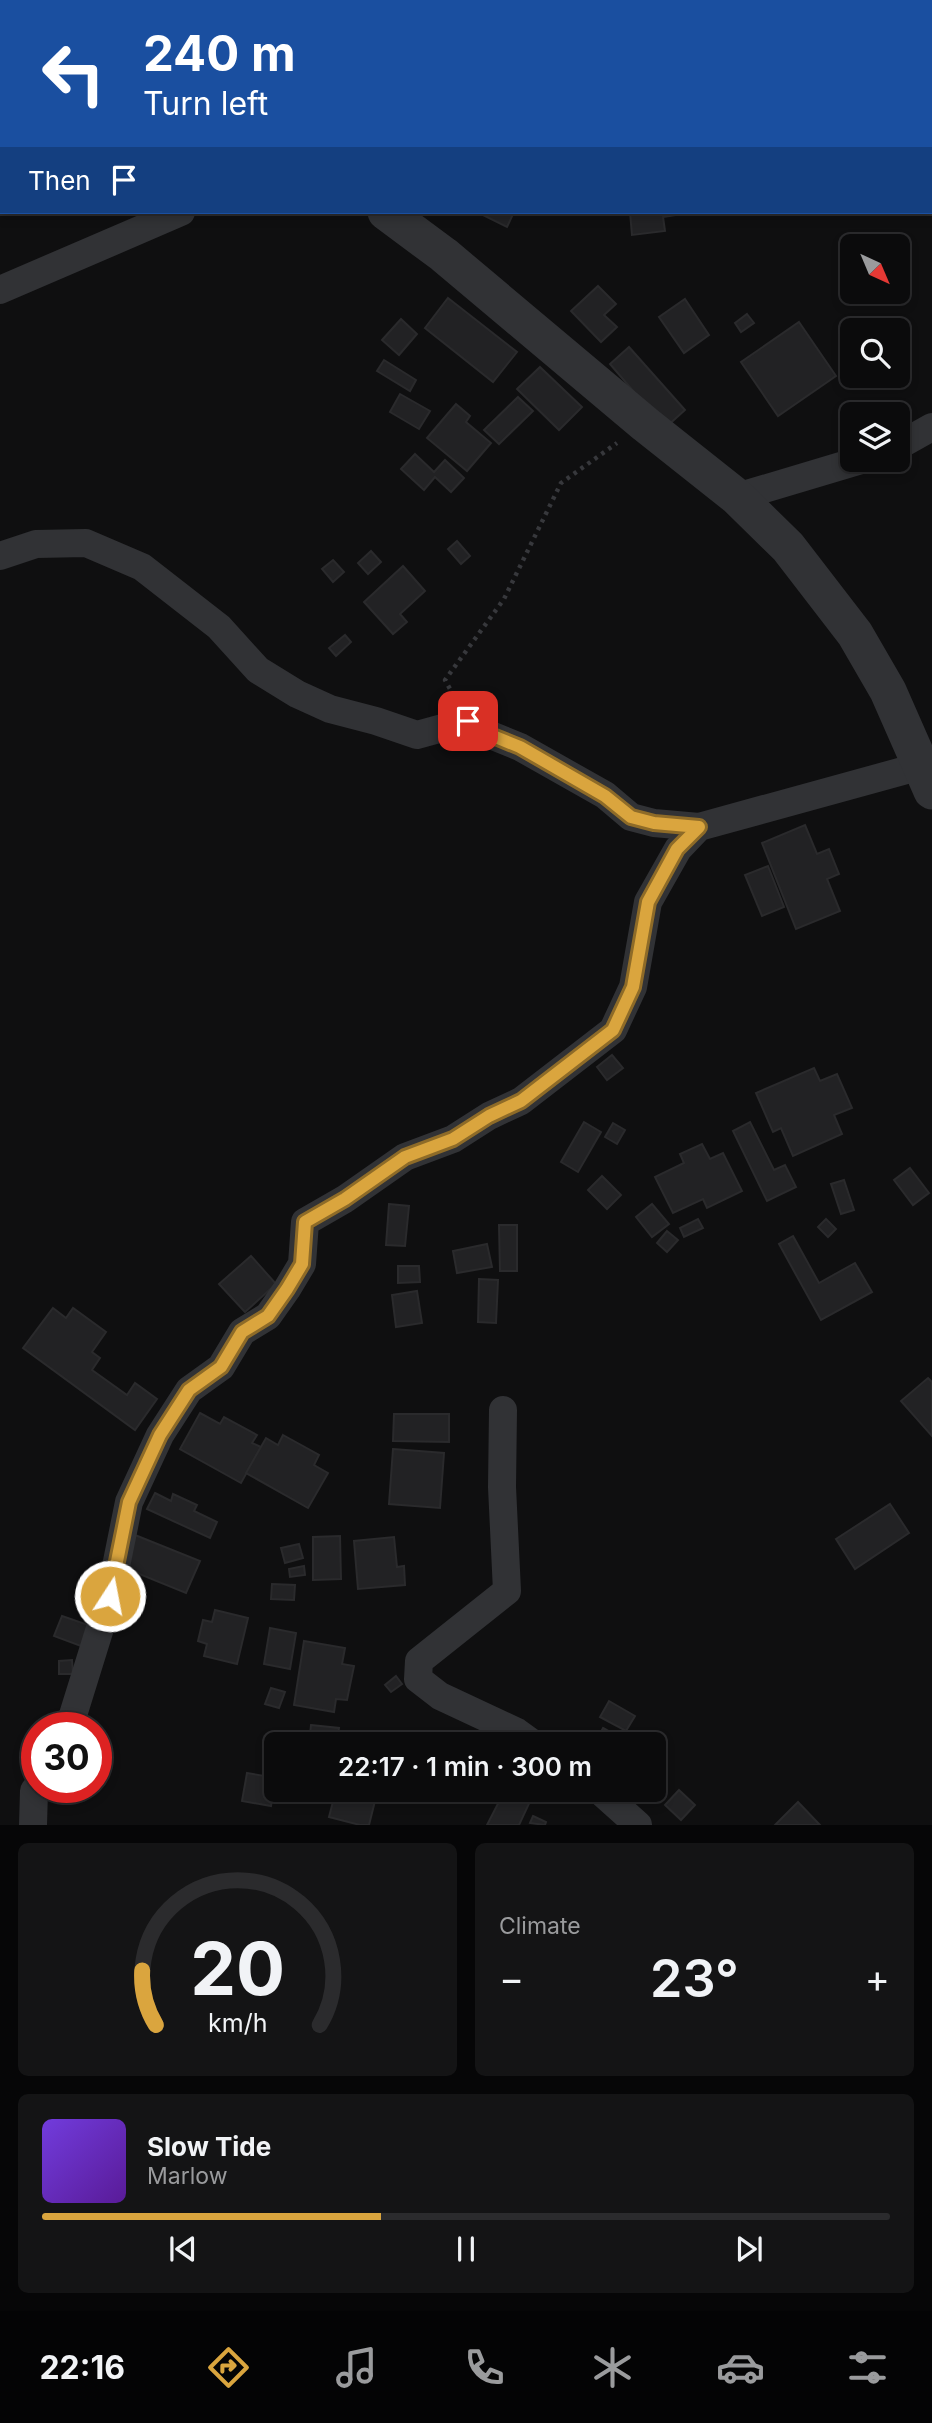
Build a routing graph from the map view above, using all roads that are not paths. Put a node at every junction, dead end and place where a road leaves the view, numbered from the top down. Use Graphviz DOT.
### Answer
graph roads {
  1 [pos="176,214"];
  2 [pos="389,214"];
  3 [pos="0,290"];
  4 [pos="932,427"];
  5 [pos="910,439"];
  6 [pos="840,466"];
  7 [pos="737,497"];
  8 [pos="0,556"];
  9 [pos="927,778"];
  10 [pos="699,827"];
  11 [pos="503,1410"];
  12 [pos="74,1712"];
  13 [pos="517,1732"];
  14 [pos="612,1802"];
  15 [pos="34,1803"];
  16 [pos="33,1825"];
  17 [pos="638,1825"];
  1 -- 3 [label="street"];
  2 -- 7 [label="street"];
  4 -- 5 [label="street"];
  6 -- 7 [label="street"];
  7 -- 9 [label="street"];
  8 -- 10 [label="street"];
  9 -- 10 [label="street"];
  10 -- 12 [label="street"];
  11 -- 13 [label="street"];
  14 -- 17 [label="street"];
  15 -- 16 [label="street"];
}
